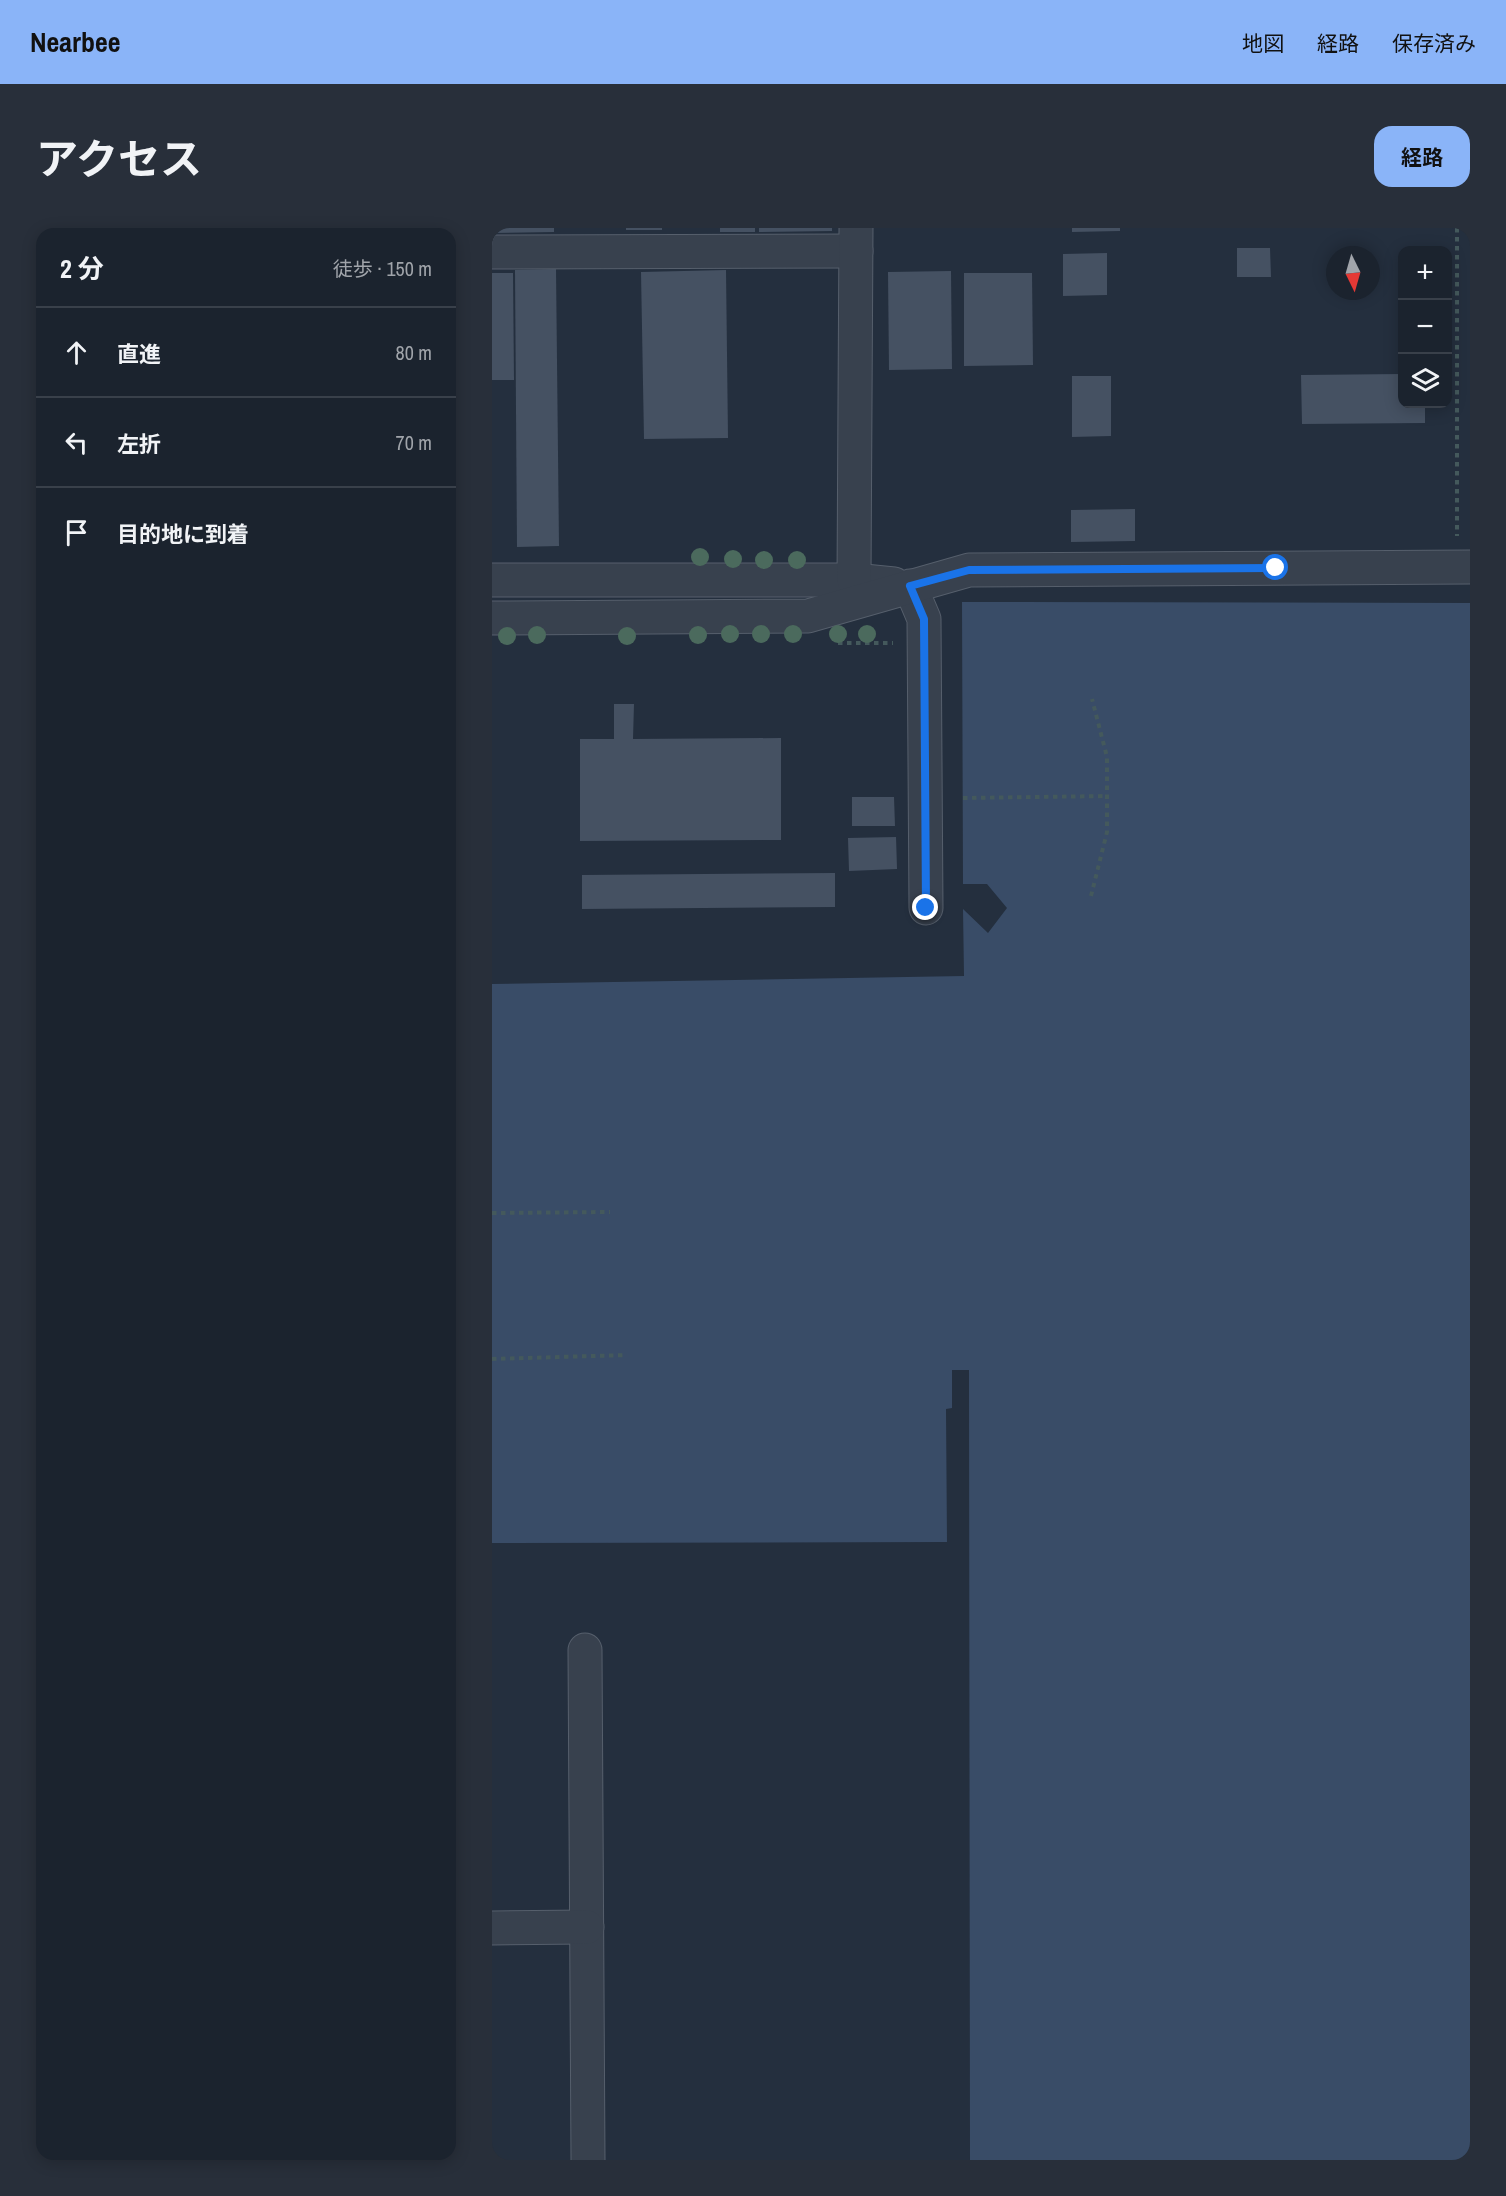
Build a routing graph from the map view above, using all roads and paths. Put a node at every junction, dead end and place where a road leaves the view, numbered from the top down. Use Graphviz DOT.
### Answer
graph roads {
  1 [pos="1456,228"];
  2 [pos="856,239"];
  3 [pos="492,252"];
  4 [pos="1457,537"];
  5 [pos="1470,567"];
  6 [pos="492,580"];
  7 [pos="854,580"];
  8 [pos="910,586"];
  9 [pos="492,618"];
  10 [pos="1092,699"];
  11 [pos="1107,796"];
  12 [pos="963,798"];
  13 [pos="1091,896"];
  14 [pos="926,908"];
  15 [pos="610,1212"];
  16 [pos="492,1213"];
  17 [pos="627,1355"];
  18 [pos="492,1359"];
  19 [pos="585,1650"];
  20 [pos="587,1927"];
  21 [pos="492,1928"];
  22 [pos="588,2160"];
  1 -- 4 [label="path"];
  2 -- 3 [label="street"];
  2 -- 7 [label="street"];
  5 -- 8 [label="street"];
  6 -- 7 [label="street"];
  7 -- 8 [label="street"];
  8 -- 9 [label="street"];
  8 -- 14 [label="street"];
  10 -- 11 [label="path"];
  11 -- 12 [label="path"];
  11 -- 13 [label="path"];
  15 -- 16 [label="path"];
  17 -- 18 [label="path"];
  19 -- 20 [label="street"];
  20 -- 21 [label="street"];
  20 -- 22 [label="street"];
}
